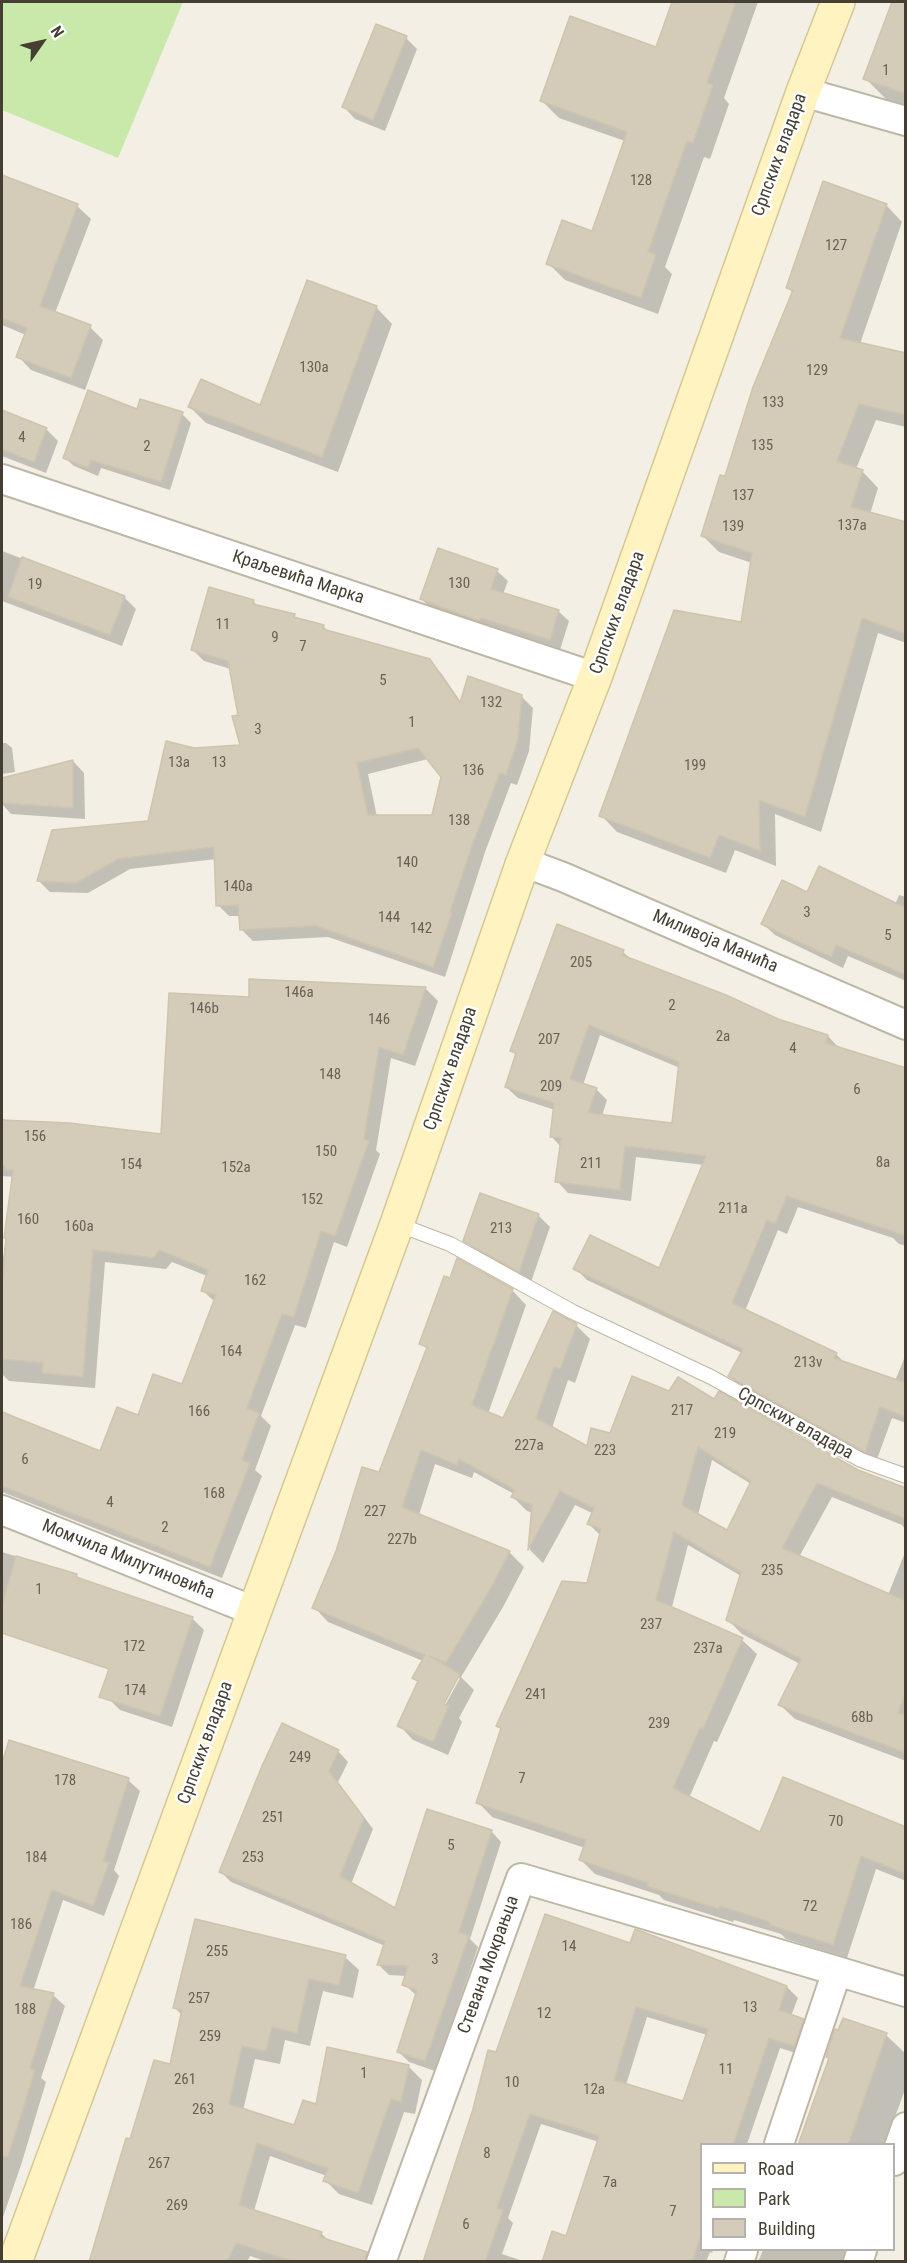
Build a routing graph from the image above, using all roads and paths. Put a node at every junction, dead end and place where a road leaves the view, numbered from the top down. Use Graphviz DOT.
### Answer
graph roads {
  1 [pos="838,2"];
  2 [pos="803,92"];
  3 [pos="906,121"];
  4 [pos="2,479"];
  5 [pos="595,677"];
  6 [pos="523,862"];
  7 [pos="906,1025"];
  8 [pos="397,1224"];
  9 [pos="906,1476"];
  10 [pos="2,1510"];
  11 [pos="254,1611"];
  12 [pos="837,1971"];
  13 [pos="906,1992"];
  14 [pos="906,2127"];
  15 [pos="780,2143"];
  16 [pos="895,2158"];
  17 [pos="15,2262"];
  18 [pos="381,2262"];
  1 -- 2 [label="main road, Српских владара"];
  2 -- 3 [label="street"];
  2 -- 5 [label="main road, Српских владара"];
  4 -- 5 [label="street, Краљевића Марка"];
  5 -- 6 [label="main road, Српских владара"];
  6 -- 7 [label="street, Миливоја Манића"];
  6 -- 8 [label="main road, Српских владара"];
  8 -- 9 [label="lane, Српских владара"];
  8 -- 11 [label="main road, Српских владара"];
  10 -- 11 [label="street, Момчила Милутиновића"];
  11 -- 17 [label="main road, Српских владара"];
  12 -- 13 [label="street"];
  12 -- 15 [label="street"];
  12 -- 18 [label="street, Стевана Мокрањца"];
  14 -- 16 [label="street"];
}
